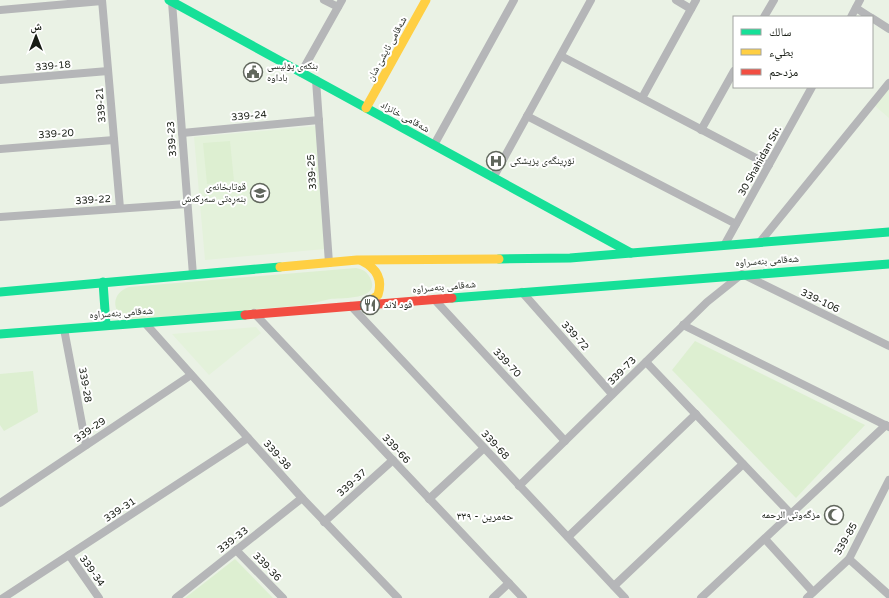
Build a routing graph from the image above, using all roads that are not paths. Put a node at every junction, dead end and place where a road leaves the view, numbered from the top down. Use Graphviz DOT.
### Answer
graph roads {
  1 [pos="102,0"];
  2 [pos="324,0"];
  3 [pos="426,0"];
  4 [pos="514,0"];
  5 [pos="592,0"];
  6 [pos="676,0"];
  7 [pos="696,0"];
  8 [pos="774,0"];
  9 [pos="170,1"];
  10 [pos="340,4"];
  11 [pos="858,4"];
  12 [pos="691,9"];
  13 [pos="0,10"];
  14 [pos="765,16"];
  15 [pos="852,16"];
  16 [pos="869,16"];
  17 [pos="873,19"];
  18 [pos="889,29"];
  19 [pos="561,56"];
  20 [pos="108,72"];
  21 [pos="301,73"];
  22 [pos="733,73"];
  23 [pos="0,80"];
  24 [pos="316,80"];
  25 [pos="889,83"];
  26 [pos="811,88"];
  27 [pos="642,98"];
  28 [pos="366,108"];
  29 [pos="528,116"];
  30 [pos="319,120"];
  31 [pos="701,130"];
  32 [pos="182,132"];
  33 [pos="114,140"];
  34 [pos="434,145"];
  35 [pos="0,149"];
  36 [pos="769,165"];
  37 [pos="493,178"];
  38 [pos="187,204"];
  39 [pos="120,208"];
  40 [pos="0,217"];
  41 [pos="736,224"];
  42 [pos="889,232"];
  43 [pos="760,242"];
  44 [pos="725,244"];
  45 [pos="631,253"];
  46 [pos="356,260"];
  47 [pos="328,263"];
  48 [pos="889,264"];
  49 [pos="742,274"];
  50 [pos="193,275"];
  51 [pos="103,282"];
  52 [pos="0,292"];
  53 [pos="522,292"];
  54 [pos="434,299"];
  55 [pos="363,305"];
  56 [pos="351,306"];
  57 [pos="254,313"];
  58 [pos="145,323"];
  59 [pos="106,325"];
  60 [pos="683,325"];
  61 [pos="64,329"];
  62 [pos="0,334"];
  63 [pos="889,346"];
  64 [pos="646,362"];
  65 [pos="191,375"];
  66 [pos="612,394"];
  67 [pos="696,414"];
  68 [pos="887,426"];
  69 [pos="248,438"];
  70 [pos="565,441"];
  71 [pos="86,445"];
  72 [pos="484,448"];
  73 [pos="393,460"];
  74 [pos="743,464"];
  75 [pos="889,480"];
  76 [pos="520,486"];
  77 [pos="302,498"];
  78 [pos="429,499"];
  79 [pos="0,503"];
  80 [pos="791,514"];
  81 [pos="324,522"];
  82 [pos="568,537"];
  83 [pos="764,539"];
  84 [pos="236,550"];
  85 [pos="69,555"];
  86 [pos="849,559"];
  87 [pos="509,583"];
  88 [pos="614,586"];
  89 [pos="810,595"];
  90 [pos="889,595"];
  91 [pos="3,598"];
  92 [pos="99,598"];
  93 [pos="176,598"];
  94 [pos="283,598"];
  95 [pos="398,598"];
  96 [pos="493,598"];
  97 [pos="523,598"];
  98 [pos="625,598"];
  99 [pos="701,598"];
  1 -- 13 [label="street"];
  1 -- 20 [label="street, 339-21"];
  2 -- 10 [label="street"];
  3 -- 28 [label="main road, شەقامی ئایشێ شان"];
  4 -- 34 [label="street"];
  5 -- 19 [label="street"];
  6 -- 12 [label="street"];
  7 -- 12 [label="street"];
  8 -- 14 [label="street"];
  9 -- 21 [label="main road, شەقامی خانزاد"];
  9 -- 32 [label="street, 339-23"];
  10 -- 21 [label="street"];
  11 -- 15 [label="street"];
  11 -- 16 [label="street"];
  12 -- 27 [label="street"];
  17 -- 18 [label="street"];
  19 -- 27 [label="street"];
  19 -- 29 [label="street"];
  20 -- 23 [label="street, 339-18"];
  20 -- 33 [label="street, 339-21"];
  21 -- 24 [label="main road, شەقامی خانزاد"];
  22 -- 31 [label="street"];
  24 -- 28 [label="main road, شەقامی خانزاد"];
  24 -- 30 [label="street, 339-25"];
  25 -- 43 [label="street"];
  26 -- 36 [label="street, 30 Shahidan Str."];
  27 -- 31 [label="street"];
  28 -- 34 [label="main road, شەقامی خانزاد"];
  29 -- 37 [label="street"];
  29 -- 41 [label="street"];
  30 -- 32 [label="street, 339-24"];
  30 -- 47 [label="street, 339-25"];
  31 -- 36 [label="street"];
  32 -- 38 [label="street, 339-23"];
  33 -- 35 [label="street, 339-20"];
  33 -- 39 [label="street, 339-21"];
  34 -- 37 [label="main road, شەقامی خانزاد"];
  36 -- 41 [label="street, 30 Shahidan Str."];
  37 -- 45 [label="main road, شەقامی خانزاد"];
  38 -- 39 [label="street, 339-22"];
  38 -- 50 [label="street, 339-23"];
  39 -- 40 [label="street, 339-22"];
  41 -- 44 [label="street, 30 Shahidan Str."];
  42 -- 43 [label="main road, شەقامی بنەسراوە"];
  43 -- 44 [label="main road, شەقامی بنەسراوە"];
  44 -- 45 [label="main road, شەقامی بنەسراوە"];
  45 -- 46 [label="main road, شەقامی بنەسراوە"];
  46 -- 47 [label="main road, شەقامی بنەسراوە"];
  46 -- 55 [label="main road"];
  47 -- 50 [label="main road, شەقامی بنەسراوە"];
  48 -- 49 [label="main road, شەقامی بنەسراوە"];
  49 -- 53 [label="main road, شەقامی بنەسراوە"];
  49 -- 60 [label="street, 339-73"];
  49 -- 63 [label="street, 339-106"];
  50 -- 51 [label="main road, شەقامی بنەسراوە"];
  51 -- 52 [label="main road, شەقامی بنەسراوە"];
  51 -- 59 [label="main road"];
  53 -- 54 [label="main road, شەقامی بنەسراوە"];
  53 -- 66 [label="street, 339-72"];
  54 -- 55 [label="main road, شەقامی بنەسراوە"];
  54 -- 70 [label="street, 339-70"];
  55 -- 56 [label="main road, شەقامی بنەسراوە"];
  56 -- 57 [label="main road, شەقامی بنەسراوە"];
  56 -- 72 [label="street, 339-68"];
  57 -- 58 [label="main road, شەقامی بنەسراوە"];
  57 -- 73 [label="street, 339-66"];
  58 -- 59 [label="main road, شەقامی بنەسراوە"];
  58 -- 65 [label="street, 339-38"];
  59 -- 61 [label="main road, شەقامی بنەسراوە"];
  60 -- 64 [label="street, 339-73"];
  60 -- 68 [label="street"];
  61 -- 62 [label="main road, شەقامی بنەسراوە"];
  61 -- 71 [label="street, 339-28"];
  64 -- 66 [label="street, 339-73"];
  64 -- 67 [label="street"];
  65 -- 69 [label="street, 339-38"];
  65 -- 71 [label="street, 339-29"];
  66 -- 70 [label="street, 339-73"];
  67 -- 74 [label="street"];
  67 -- 82 [label="street"];
  68 -- 80 [label="street"];
  69 -- 77 [label="street, 339-38"];
  69 -- 85 [label="street, 339-31"];
  70 -- 76 [label="street, 339-73"];
  71 -- 79 [label="street, 339-29"];
  72 -- 76 [label="street, 339-68"];
  72 -- 78 [label="street"];
  73 -- 78 [label="street, 339-66"];
  73 -- 81 [label="street, 339-37"];
  74 -- 80 [label="street"];
  74 -- 88 [label="street"];
  75 -- 86 [label="street, 339-85"];
  76 -- 82 [label="street, 339-68"];
  77 -- 81 [label="street, 339-38"];
  77 -- 84 [label="street, 339-33"];
  78 -- 87 [label="street, 339-66"];
  80 -- 83 [label="street"];
  81 -- 95 [label="street, 339-38"];
  82 -- 88 [label="street, 339-68"];
  83 -- 89 [label="street"];
  83 -- 99 [label="street"];
  84 -- 93 [label="street, 339-33"];
  84 -- 94 [label="street, 339-36"];
  85 -- 91 [label="street, 339-31"];
  85 -- 92 [label="street, 339-34"];
  86 -- 89 [label="street, 339-85"];
  86 -- 90 [label="street"];
  87 -- 96 [label="street"];
  87 -- 97 [label="street, 339-66"];
  88 -- 98 [label="street, 339-68"];
}
